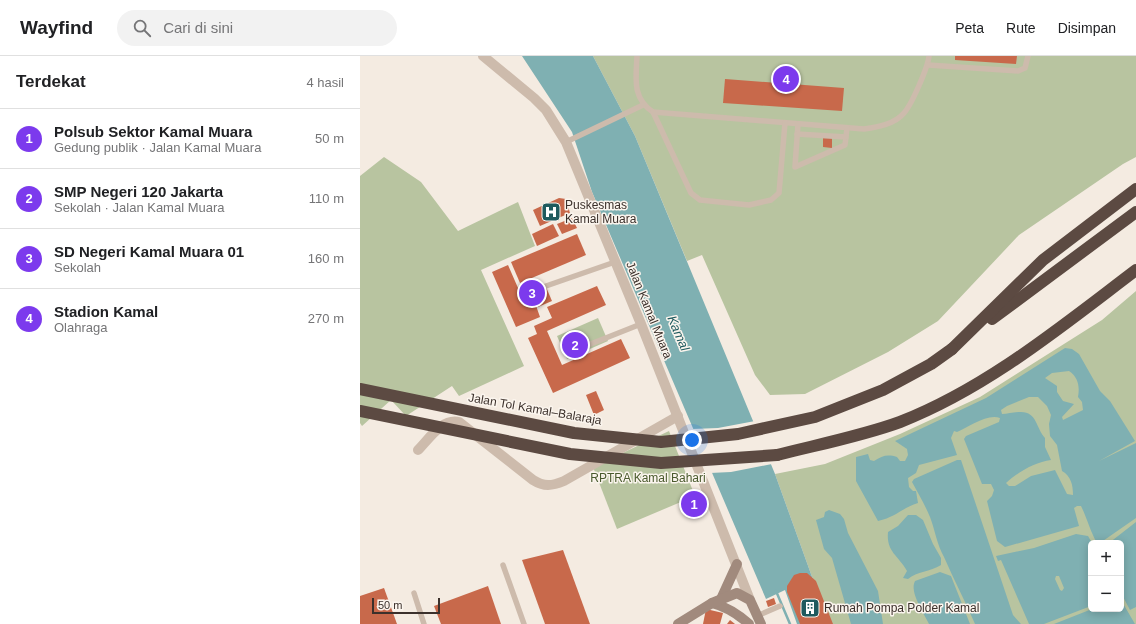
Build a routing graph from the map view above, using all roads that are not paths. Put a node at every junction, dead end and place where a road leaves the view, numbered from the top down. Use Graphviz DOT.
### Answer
graph roads {
  1 [pos="483,56"];
  2 [pos="638,56"];
  3 [pos="929,56"];
  4 [pos="1028,56"];
  5 [pos="928,65"];
  6 [pos="643,105"];
  7 [pos="653,112"];
  8 [pos="785,123"];
  9 [pos="798,124"];
  10 [pos="847,128"];
  11 [pos="797,134"];
  12 [pos="846,137"];
  13 [pos="569,140"];
  14 [pos="1136,189"];
  15 [pos="1136,212"];
  16 [pos="615,262"];
  17 [pos="1136,270"];
  18 [pos="523,294"];
  19 [pos="641,324"];
  20 [pos="952,349"];
  21 [pos="568,353"];
  22 [pos="360,389"];
  23 [pos="360,411"];
  24 [pos="678,416"];
  25 [pos="418,450"];
  26 [pos="736,564"];
  27 [pos="503,565"];
  28 [pos="414,593"];
  29 [pos="750,600"];
  30 [pos="716,601"];
  31 [pos="780,606"];
  32 [pos="759,620"];
  33 [pos="424,624"];
  34 [pos="524,624"];
  35 [pos="678,624"];
  36 [pos="749,624"];
  1 -- 13 [label="street, Jalan Kamal Muara"];
  2 -- 6 [label="lane"];
  3 -- 5 [label="lane"];
  4 -- 5 [label="lane"];
  5 -- 10 [label="lane"];
  6 -- 7 [label="lane"];
  6 -- 13 [label="lane"];
  7 -- 8 [label="lane"];
  7 -- 8 [label="lane"];
  8 -- 9 [label="lane"];
  9 -- 10 [label="lane"];
  9 -- 11 [label="lane"];
  10 -- 12 [label="lane"];
  11 -- 12 [label="lane"];
  11 -- 12 [label="lane"];
  13 -- 16 [label="street, Jalan Kamal Muara"];
  14 -- 20 [label="highway"];
  15 -- 20 [label="highway"];
  16 -- 18 [label="lane"];
  16 -- 19 [label="street, Jalan Kamal Muara"];
  17 -- 23 [label="highway, bridge"];
  19 -- 21 [label="lane"];
  19 -- 24 [label="street, Jalan Kamal Muara"];
  20 -- 22 [label="highway, Jalan Tol Kamal–Balaraja, bridge"];
  24 -- 25 [label="street"];
  24 -- 26 [label="street, Jalan Kamal Muara"];
  26 -- 29 [label="street, Jalan Kamal Muara"];
  26 -- 30 [label="main road"];
  27 -- 34 [label="lane"];
  28 -- 33 [label="lane"];
  29 -- 30 [label="main road"];
  29 -- 32 [label="main road"];
  30 -- 35 [label="main road"];
  30 -- 36 [label="main road"];
  31 -- 32 [label="lane"];
}
